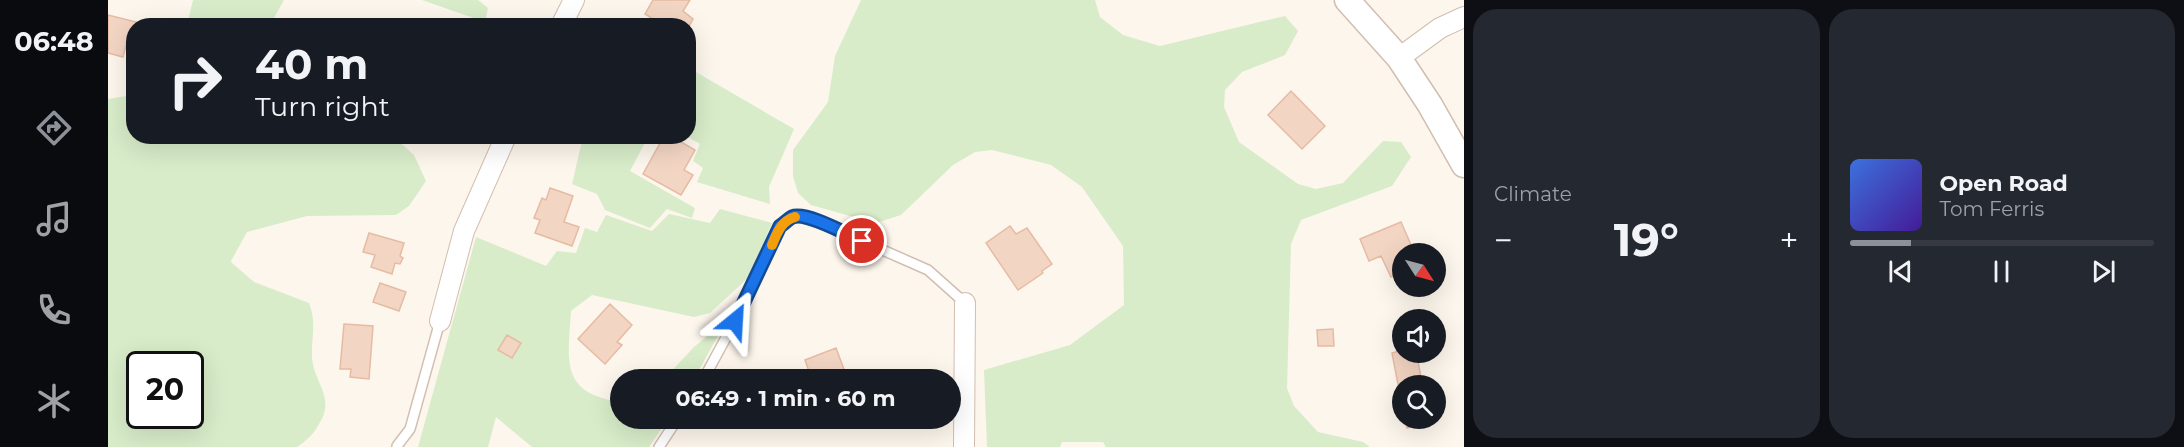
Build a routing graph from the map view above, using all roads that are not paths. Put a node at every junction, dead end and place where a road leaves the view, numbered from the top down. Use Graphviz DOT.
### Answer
graph roads {
  1 [pos="574,0"];
  2 [pos="1347,0"];
  3 [pos="1464,17"];
  4 [pos="565,18"];
  5 [pos="1399,58"];
  6 [pos="502,144"];
  7 [pos="1464,165"];
  8 [pos="965,303"];
  9 [pos="440,321"];
  10 [pos="709,369"];
  11 [pos="671,429"];
  12 [pos="397,446"];
  13 [pos="659,447"];
  14 [pos="964,447"];
  1 -- 4 [label="street"];
  2 -- 5 [label="street"];
  3 -- 5 [label="street"];
  5 -- 7 [label="street"];
  6 -- 9 [label="street"];
  8 -- 10 [label="lane"];
  8 -- 14 [label="street"];
  9 -- 12 [label="lane"];
  11 -- 13 [label="lane"];
}
